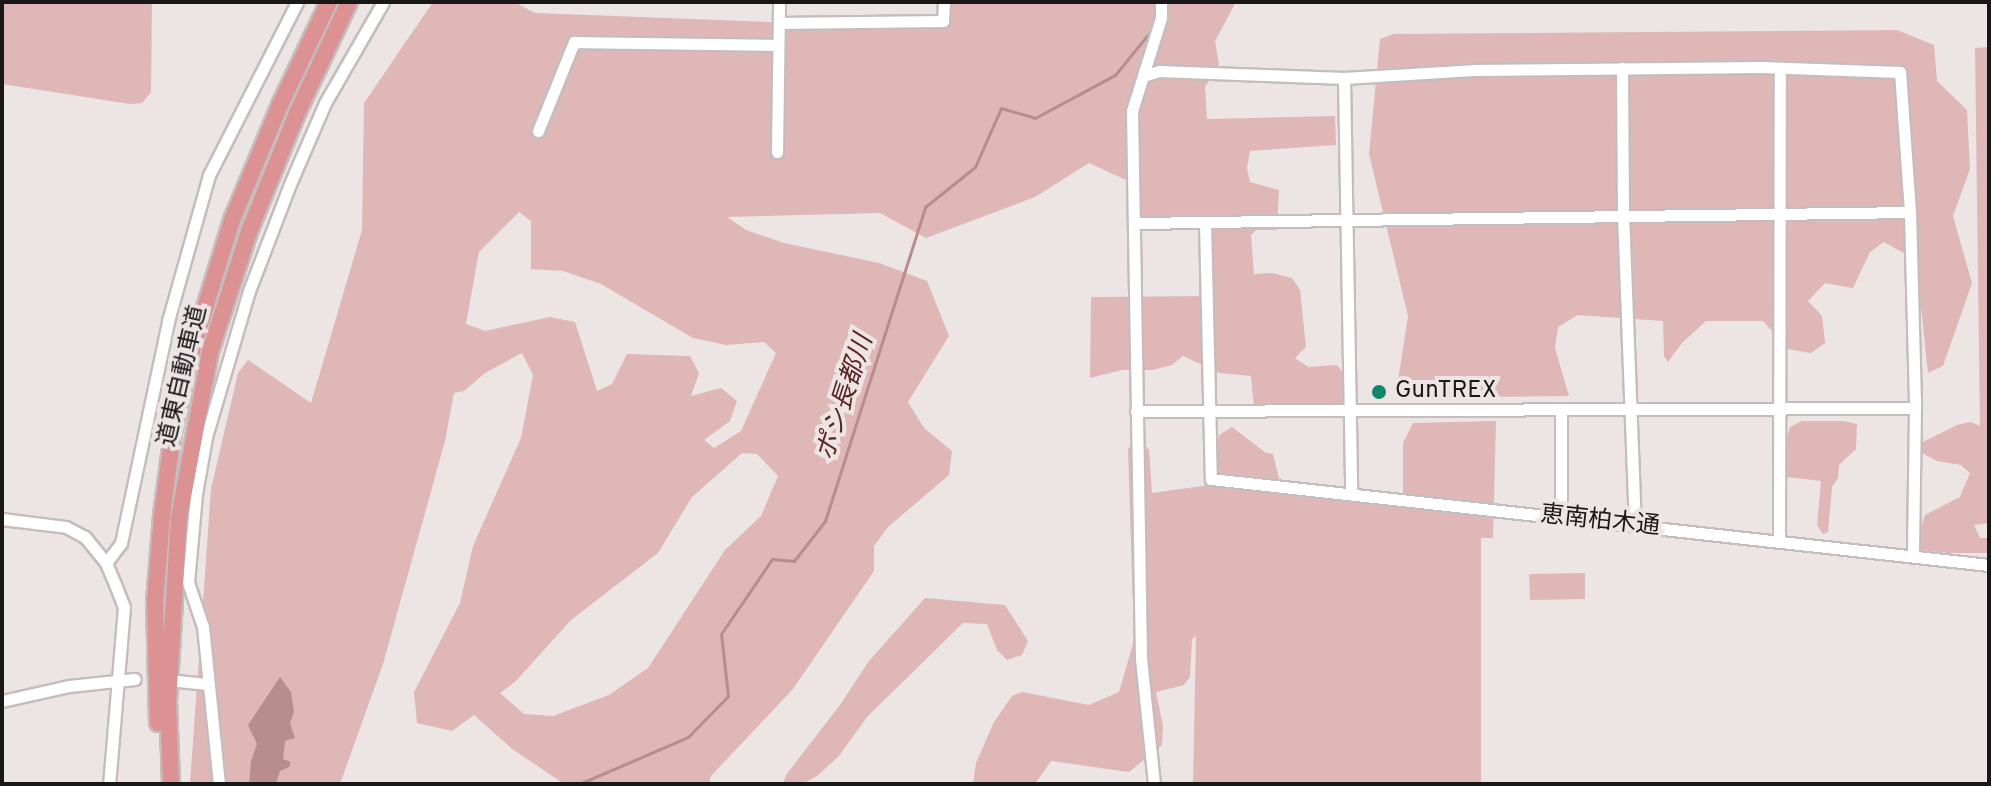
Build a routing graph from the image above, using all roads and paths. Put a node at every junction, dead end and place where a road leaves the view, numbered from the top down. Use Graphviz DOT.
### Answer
graph roads {
  1 [pos="297,2"];
  2 [pos="329,2"];
  3 [pos="349,2"];
  4 [pos="383,2"];
  5 [pos="779,2"];
  6 [pos="944,2"];
  7 [pos="1161,2"];
  8 [pos="779,23"];
  9 [pos="777,45"];
  10 [pos="1622,68"];
  11 [pos="1780,68"];
  12 [pos="1143,76"];
  13 [pos="1344,78"];
  14 [pos="538,131"];
  15 [pos="777,152"];
  16 [pos="1910,212"];
  17 [pos="1779,213"];
  18 [pos="1623,214"];
  19 [pos="1345,221"];
  20 [pos="1205,222"];
  21 [pos="1135,223"];
  22 [pos="1915,408"];
  23 [pos="1561,409"];
  24 [pos="1632,409"];
  25 [pos="1778,410"];
  26 [pos="1136,411"];
  27 [pos="1210,412"];
  28 [pos="1348,413"];
  29 [pos="1351,492"];
  30 [pos="1561,518"];
  31 [pos="2,519"];
  32 [pos="1635,526"];
  33 [pos="1779,540"];
  34 [pos="1913,554"];
  35 [pos="106,563"];
  36 [pos="1989,565"];
  37 [pos="119,678"];
  38 [pos="135,679"];
  39 [pos="178,681"];
  40 [pos="208,684"];
  41 [pos="2,701"];
  42 [pos="109,784"];
  43 [pos="162,784"];
  44 [pos="171,784"];
  45 [pos="219,784"];
  46 [pos="1154,784"];
  1 -- 35 [label="street"];
  2 -- 43 [label="highway, 道東自動車道"];
  3 -- 44 [label="highway, 道東自動車道"];
  4 -- 40 [label="street"];
  5 -- 8 [label="street"];
  6 -- 8 [label="street"];
  7 -- 12 [label="street"];
  8 -- 9 [label="street"];
  9 -- 14 [label="street"];
  9 -- 15 [label="street"];
  10 -- 11 [label="street"];
  10 -- 13 [label="street"];
  10 -- 18 [label="street"];
  11 -- 16 [label="street"];
  11 -- 17 [label="street"];
  12 -- 13 [label="street"];
  12 -- 21 [label="street"];
  13 -- 19 [label="street"];
  16 -- 17 [label="street"];
  16 -- 22 [label="street"];
  17 -- 18 [label="street"];
  17 -- 25 [label="street"];
  18 -- 19 [label="street"];
  18 -- 24 [label="street"];
  19 -- 20 [label="street"];
  19 -- 28 [label="street"];
  20 -- 21 [label="street"];
  20 -- 27 [label="street"];
  21 -- 26 [label="street"];
  22 -- 25 [label="street"];
  22 -- 34 [label="street"];
  23 -- 24 [label="street"];
  23 -- 28 [label="street"];
  23 -- 30 [label="street"];
  24 -- 25 [label="street"];
  24 -- 32 [label="street"];
  25 -- 33 [label="street"];
  26 -- 27 [label="street"];
  26 -- 46 [label="street"];
  27 -- 28 [label="street"];
  27 -- 29 [label="street, 恵南柏木通"];
  28 -- 29 [label="street"];
  29 -- 30 [label="street, 恵南柏木通"];
  30 -- 32 [label="street, 恵南柏木通"];
  31 -- 35 [label="street"];
  32 -- 33 [label="street, 恵南柏木通"];
  33 -- 34 [label="street, 恵南柏木通"];
  34 -- 36 [label="street, 恵南柏木通"];
  35 -- 37 [label="street"];
  37 -- 38 [label="street"];
  37 -- 41 [label="street"];
  37 -- 42 [label="street"];
  39 -- 40 [label="street"];
  40 -- 45 [label="street"];
}
